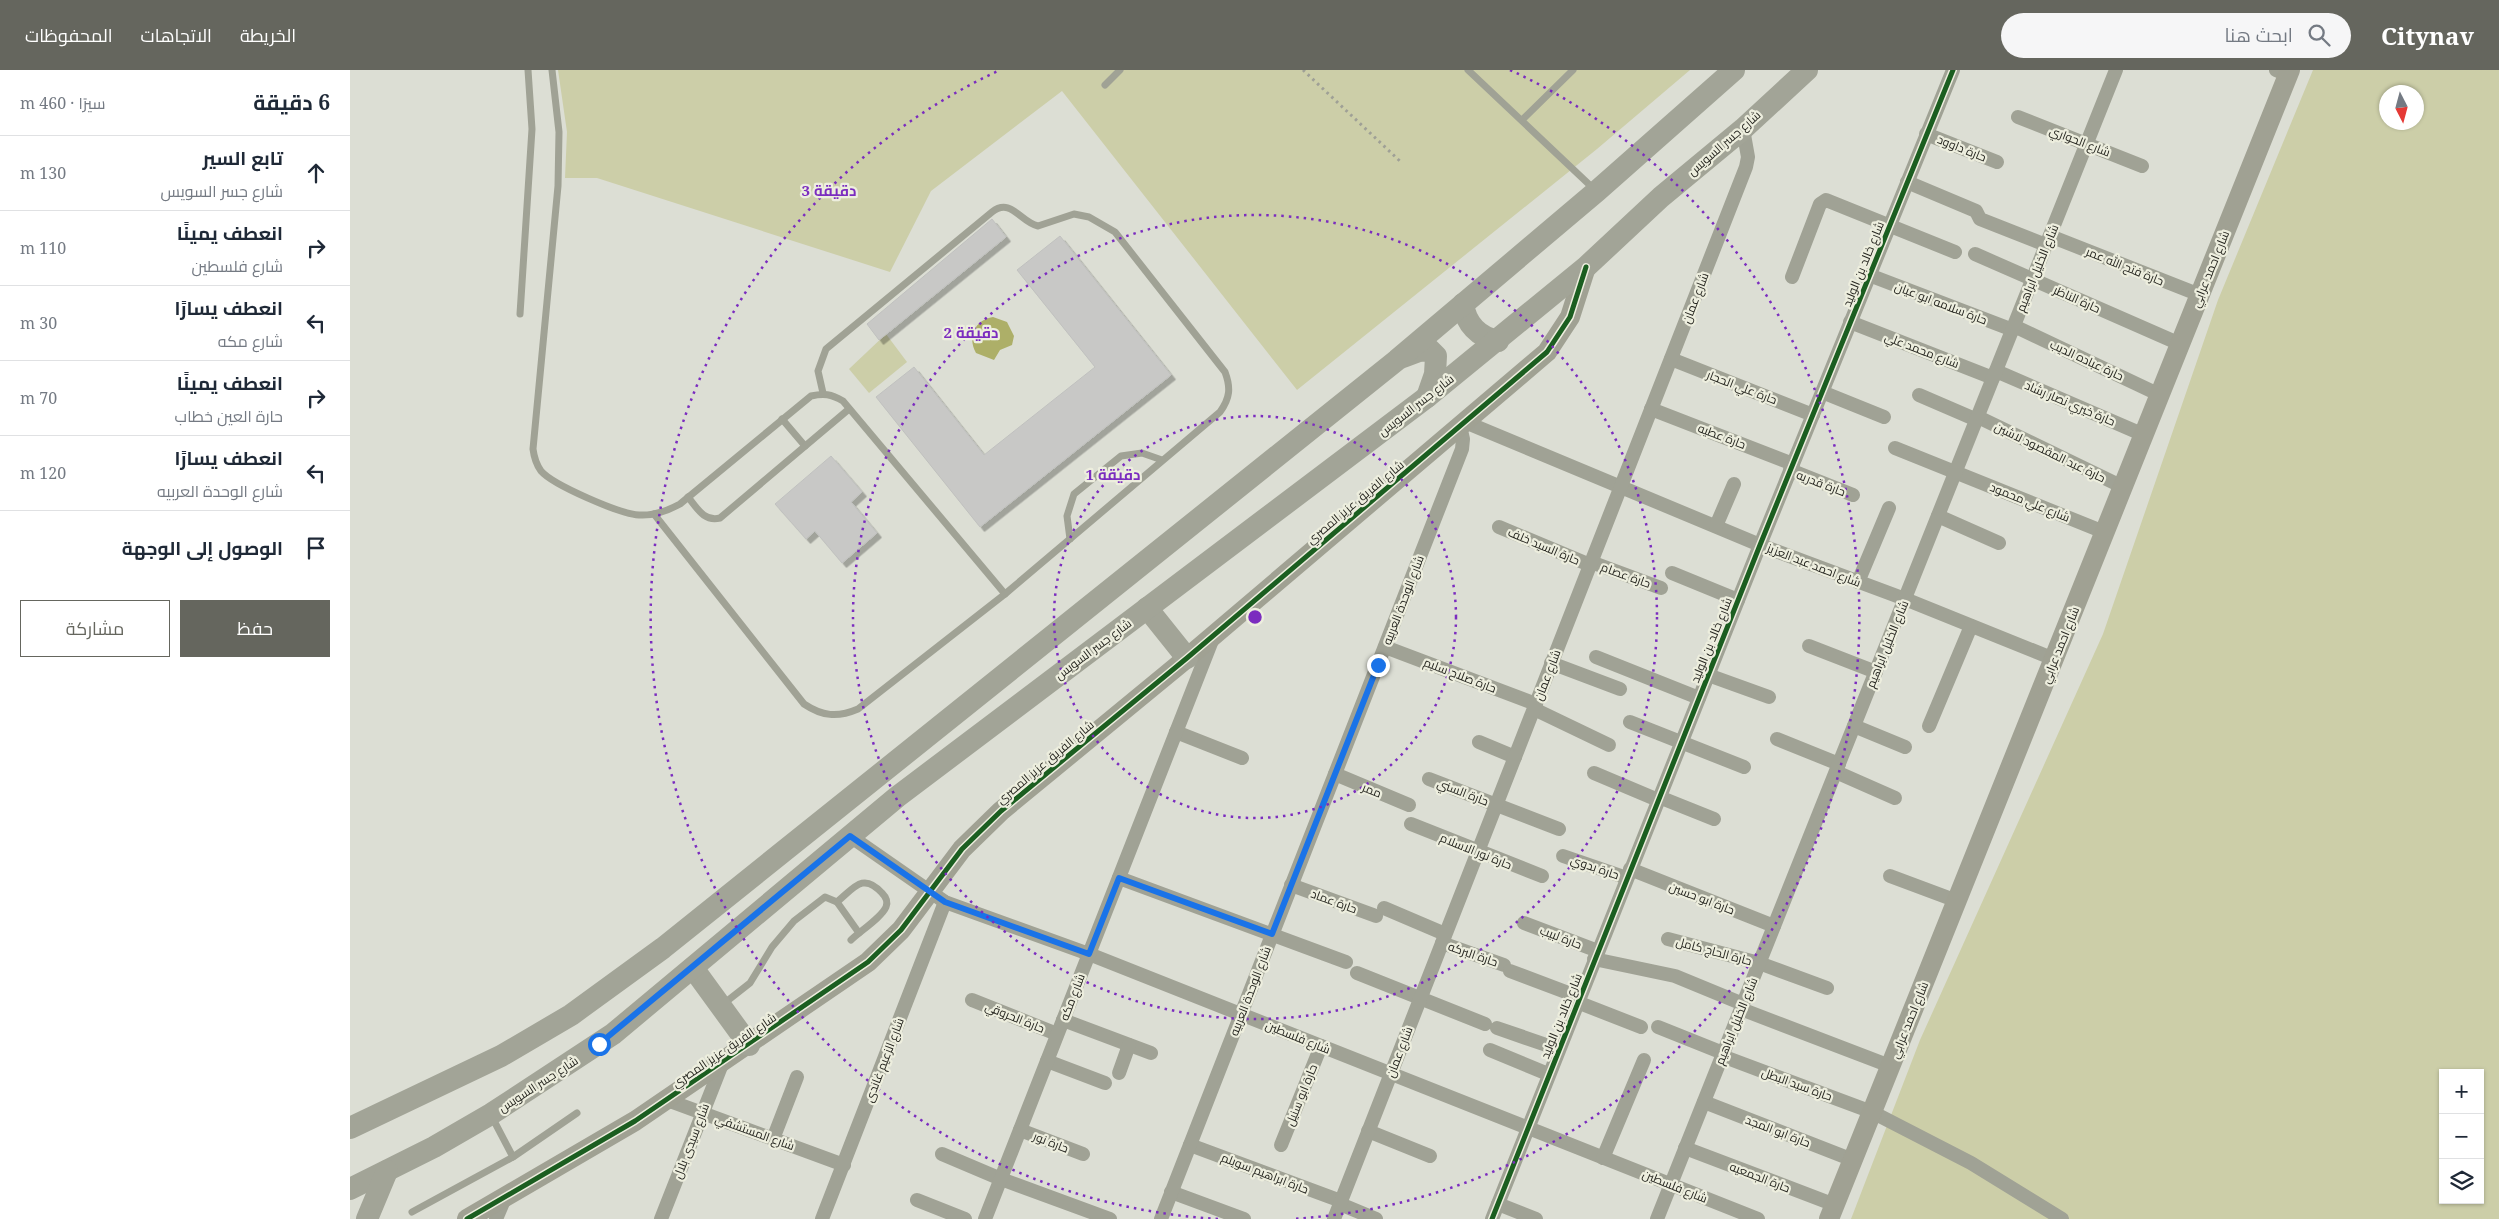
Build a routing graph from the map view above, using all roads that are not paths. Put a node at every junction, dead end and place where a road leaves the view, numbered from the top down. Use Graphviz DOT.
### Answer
graph roads {
  1 [pos="528,70"];
  2 [pos="552,70"];
  3 [pos="1120,70"];
  4 [pos="1468,70"];
  5 [pos="1573,70"];
  6 [pos="1734,70"];
  7 [pos="1807,70"];
  8 [pos="1952,70"];
  9 [pos="2116,70"];
  10 [pos="2285,72"];
  11 [pos="1105,85"];
  12 [pos="2018,117"];
  13 [pos="1522,120"];
  14 [pos="1743,129"];
  15 [pos="1926,134"];
  16 [pos="2087,144"];
  17 [pos="1997,162"];
  18 [pos="2142,166"];
  19 [pos="1907,182"];
  20 [pos="1596,191"];
  21 [pos="1889,226"];
  22 [pos="2048,240"];
  23 [pos="1956,252"];
  24 [pos="1975,254"];
  25 [pos="1586,267"];
  26 [pos="1869,276"];
  27 [pos="1792,277"];
  28 [pos="2033,279"];
  29 [pos="2200,295"];
  30 [pos="1464,304"];
  31 [pos="520,314"];
  32 [pos="1850,322"];
  33 [pos="2013,328"];
  34 [pos="1498,341"];
  35 [pos="2180,344"];
  36 [pos="1670,359"];
  37 [pos="1397,360"];
  38 [pos="1995,375"];
  39 [pos="1822,392"];
  40 [pos="823,393"];
  41 [pos="1919,395"];
  42 [pos="2160,395"];
  43 [pos="1428,397"];
  44 [pos="849,409"];
  45 [pos="1651,409"];
  46 [pos="1812,415"];
  47 [pos="1884,417"];
  48 [pos="1977,418"];
  49 [pos="782,419"];
  50 [pos="1462,424"];
  51 [pos="2144,435"];
  52 [pos="805,446"];
  53 [pos="1895,448"];
  54 [pos="1162,460"];
  55 [pos="1791,467"];
  56 [pos="1956,472"];
  57 [pos="1734,484"];
  58 [pos="1621,486"];
  59 [pos="2123,487"];
  60 [pos="1853,495"];
  61 [pos="688,497"];
  62 [pos="1889,508"];
  63 [pos="654,514"];
  64 [pos="1938,516"];
  65 [pos="1716,526"];
  66 [pos="1499,527"];
  67 [pos="2104,532"];
  68 [pos="1070,539"];
  69 [pos="1999,543"];
  70 [pos="1760,545"];
  71 [pos="1591,564"];
  72 [pos="1672,572"];
  73 [pos="1858,582"];
  74 [pos="1662,588"];
  75 [pos="1005,594"];
  76 [pos="1905,599"];
  77 [pos="1738,600"];
  78 [pos="1147,608"];
  79 [pos="1971,626"];
  80 [pos="1214,635"];
  81 [pos="1809,646"];
  82 [pos="1385,647"];
  83 [pos="1596,657"];
  84 [pos="1187,658"];
  85 [pos="2054,659"];
  86 [pos="1552,663"];
  87 [pos="1876,672"];
  88 [pos="1708,675"];
  89 [pos="1620,689"];
  90 [pos="1769,697"];
  91 [pos="1699,698"];
  92 [pos="1535,706"];
  93 [pos="1630,722"];
  94 [pos="1854,726"];
  95 [pos="1928,726"];
  96 [pos="1176,732"];
  97 [pos="1777,738"];
  98 [pos="1479,742"];
  99 [pos="1681,742"];
  100 [pos="1609,745"];
  101 [pos="1905,747"];
  102 [pos="1515,756"];
  103 [pos="1242,758"];
  104 [pos="1744,767"];
  105 [pos="1838,768"];
  106 [pos="1594,773"];
  107 [pos="1335,774"];
  108 [pos="1429,779"];
  109 [pos="1659,798"];
  110 [pos="1895,798"];
  111 [pos="1409,805"];
  112 [pos="1496,805"];
  113 [pos="1714,819"];
  114 [pos="1411,824"];
  115 [pos="1559,829"];
  116 [pos="850,836"];
  117 [pos="1478,852"];
  118 [pos="1563,856"];
  119 [pos="1628,874"];
  120 [pos="1542,876"];
  121 [pos="1890,876"];
  122 [pos="1119,878"];
  123 [pos="1291,885"];
  124 [pos="937,896"];
  125 [pos="1957,901"];
  126 [pos="837,902"];
  127 [pos="1524,923"];
  128 [pos="1774,926"];
  129 [pos="859,933"];
  130 [pos="1272,934"];
  131 [pos="1444,938"];
  132 [pos="1668,939"];
  133 [pos="851,940"];
  134 [pos="1089,954"];
  135 [pos="1596,955"];
  136 [pos="1346,962"];
  137 [pos="1759,963"];
  138 [pos="693,968"];
  139 [pos="1357,973"];
  140 [pos="1828,988"];
  141 [pos="1420,998"];
  142 [pos="1578,999"];
  143 [pos="972,1000"];
  144 [pos="721,1006"];
  145 [pos="1742,1007"];
  146 [pos="1241,1014"];
  147 [pos="1063,1020"];
  148 [pos="1641,1027"];
  149 [pos="1658,1027"];
  150 [pos="1057,1034"];
  151 [pos="749,1045"];
  152 [pos="1129,1045"];
  153 [pos="1321,1046"];
  154 [pos="1558,1049"];
  155 [pos="1490,1050"];
  156 [pos="1151,1053"];
  157 [pos="1723,1054"];
  158 [pos="1644,1060"];
  159 [pos="1047,1061"];
  160 [pos="722,1064"];
  161 [pos="1890,1066"];
  162 [pos="1119,1073"];
  163 [pos="1391,1074"];
  164 [pos="1548,1074"];
  165 [pos="797,1077"];
  166 [pos="1105,1083"];
  167 [pos="667,1100"];
  168 [pos="1704,1102"];
  169 [pos="702,1112"];
  170 [pos="1872,1112"];
  171 [pos="491,1114"];
  172 [pos="577,1114"];
  173 [pos="1527,1127"];
  174 [pos="350,1128"];
  175 [pos="1020,1130"];
  176 [pos="1368,1131"];
  177 [pos="772,1139"];
  178 [pos="1190,1145"];
  179 [pos="1281,1145"];
  180 [pos="1685,1148"];
  181 [pos="942,1154"];
  182 [pos="1082,1154"];
  183 [pos="1430,1156"];
  184 [pos="513,1157"];
  185 [pos="1603,1158"];
  186 [pos="1853,1160"];
  187 [pos="844,1165"];
  188 [pos="387,1171"];
  189 [pos="1001,1179"];
  190 [pos="1671,1184"];
  191 [pos="350,1189"];
  192 [pos="1172,1192"];
  193 [pos="505,1198"];
  194 [pos="917,1200"];
  195 [pos="1340,1203"];
  196 [pos="1498,1204"];
  197 [pos="412,1212"];
  198 [pos="1832,1212"];
  199 [pos="366,1219"];
  200 [pos="467,1219"];
  201 [pos="496,1219"];
  202 [pos="661,1219"];
  203 [pos="823,1219"];
  204 [pos="965,1219"];
  205 [pos="985,1219"];
  206 [pos="1110,1219"];
  207 [pos="1161,1219"];
  208 [pos="1244,1219"];
  209 [pos="1334,1219"];
  210 [pos="1376,1219"];
  211 [pos="1492,1219"];
  212 [pos="1536,1219"];
  213 [pos="1657,1219"];
  214 [pos="1758,1219"];
  215 [pos="2062,1219"];
  1 -- 31 [label="lane"];
  2 -- 63 [label="lane"];
  3 -- 11 [label="lane"];
  4 -- 13 [label="lane"];
  5 -- 13 [label="lane"];
  6 -- 20 [label="main road"];
  7 -- 14 [label="main road, شارع جسر السويس"];
  8 -- 15 [label="street, شارع خالد بن الوليد"];
  9 -- 16 [label="street, شارع الخليل ابراهيم"];
  10 -- 29 [label="street, شارع احمد عرابي"];
  12 -- 16 [label="street, شارع الحواري"];
  13 -- 20 [label="lane"];
  14 -- 25 [label="main road, شارع جسر السويس"];
  14 -- 36 [label="street, شارع عمان"];
  15 -- 17 [label="street, حارة داوود"];
  15 -- 19 [label="street, شارع خالد بن الوليد"];
  16 -- 18 [label="street, شارع الحواري"];
  16 -- 22 [label="street, شارع الخليل ابراهيم"];
  19 -- 21 [label="street, شارع خالد بن الوليد"];
  19 -- 22 [label="street, حارة فتح الله عمر"];
  20 -- 30 [label="main road"];
  21 -- 23 [label="street"];
  21 -- 26 [label="street, شارع خالد بن الوليد"];
  21 -- 27 [label="street"];
  22 -- 28 [label="street, شارع الخليل ابراهيم"];
  22 -- 29 [label="street, حارة فتح الله عمر"];
  24 -- 28 [label="street, حارة الناظر"];
  25 -- 34 [label="main road, شارع جسر السويس"];
  25 -- 50 [label="street, شارع الفريق عزيز المصري"];
  26 -- 32 [label="street, شارع خالد بن الوليد"];
  26 -- 33 [label="street, حارة سلامه ابو عيان"];
  28 -- 33 [label="street, شارع الخليل ابراهيم"];
  28 -- 35 [label="street, حارة الناظر"];
  29 -- 35 [label="street, شارع احمد عرابي"];
  30 -- 34 [label="main road"];
  30 -- 37 [label="main road"];
  32 -- 38 [label="street, شارع محمد علي"];
  32 -- 39 [label="street, شارع خالد بن الوليد"];
  33 -- 38 [label="street, شارع الخليل ابراهيم"];
  33 -- 42 [label="street, حارة عباده الديب"];
  34 -- 43 [label="main road, شارع جسر السويس"];
  35 -- 42 [label="street, شارع احمد عرابي"];
  36 -- 45 [label="street, شارع عمان"];
  36 -- 46 [label="street, حارة علي الحجار"];
  37 -- 43 [label="main road"];
  37 -- 174 [label="main road"];
  38 -- 48 [label="street, شارع الخليل ابراهيم"];
  38 -- 51 [label="street, حارة خيري نصار رشاد"];
  39 -- 46 [label="street, شارع خالد بن الوليد"];
  39 -- 47 [label="street"];
  40 -- 44 [label="lane"];
  40 -- 49 [label="lane"];
  40 -- 54 [label="lane"];
  41 -- 48 [label="street, حارة عبد المقصود لاشين"];
  42 -- 51 [label="street, شارع احمد عرابي"];
  43 -- 78 [label="main road, شارع جسر السويس"];
  44 -- 52 [label="lane"];
  44 -- 75 [label="lane"];
  45 -- 55 [label="street, حارة عطيه"];
  45 -- 58 [label="street, شارع عمان"];
  46 -- 55 [label="street, شارع خالد بن الوليد"];
  48 -- 56 [label="street, شارع الخليل ابراهيم"];
  48 -- 59 [label="street, حارة عبد المقصود لاشين"];
  49 -- 52 [label="lane"];
  49 -- 61 [label="lane"];
  50 -- 58 [label="street, شارع احمد عبد العزيز"];
  50 -- 80 [label="street, شارع الفريق عزيز المصري"];
  50 -- 82 [label="street, شارع الوحدة العربيه"];
  51 -- 59 [label="street, شارع احمد عرابي"];
  52 -- 61 [label="lane"];
  53 -- 56 [label="street, شارع علي محمود"];
  54 -- 68 [label="lane"];
  54 -- 68 [label="lane"];
  55 -- 60 [label="street, حارة قدريه"];
  55 -- 70 [label="street, شارع خالد بن الوليد"];
  56 -- 64 [label="street, شارع الخليل ابراهيم"];
  56 -- 67 [label="street, شارع علي محمود"];
  57 -- 65 [label="street"];
  58 -- 65 [label="street, شارع احمد عبد العزيز"];
  58 -- 71 [label="street, شارع عمان"];
  59 -- 67 [label="street, شارع احمد عرابي"];
  61 -- 63 [label="lane"];
  62 -- 73 [label="street"];
  63 -- 75 [label="lane"];
  64 -- 69 [label="street"];
  64 -- 76 [label="street, شارع الخليل ابراهيم"];
  65 -- 70 [label="street, شارع احمد عبد العزيز"];
  66 -- 71 [label="street, حارة السيد خلف"];
  67 -- 85 [label="street, شارع احمد عرابي"];
  68 -- 75 [label="lane"];
  70 -- 73 [label="street, شارع احمد عبد العزيز"];
  70 -- 77 [label="street, شارع خالد بن الوليد"];
  71 -- 74 [label="street, حارة عصام"];
  71 -- 86 [label="street, شارع عمان"];
  72 -- 77 [label="street"];
  73 -- 76 [label="street, شارع احمد عبد العزيز"];
  76 -- 79 [label="street, شارع احمد عبد العزيز"];
  76 -- 87 [label="street, شارع الخليل ابراهيم"];
  77 -- 88 [label="street, شارع خالد بن الوليد"];
  78 -- 84 [label="main road"];
  78 -- 116 [label="main road, شارع جسر السويس"];
  79 -- 85 [label="street, شارع احمد عبد العزيز"];
  79 -- 95 [label="street"];
  80 -- 84 [label="street, شارع الفريق عزيز المصري"];
  80 -- 96 [label="street, شارع مكه"];
  81 -- 87 [label="street"];
  82 -- 92 [label="street, حارة صلاح سليم"];
  82 -- 107 [label="street, شارع الوحدة العربيه"];
  83 -- 91 [label="street"];
  84 -- 124 [label="street, شارع الفريق عزيز المصري"];
  85 -- 125 [label="street, شارع احمد عرابي"];
  86 -- 89 [label="street"];
  86 -- 92 [label="street, شارع عمان"];
  87 -- 94 [label="street, شارع الخليل ابراهيم"];
  88 -- 90 [label="street"];
  88 -- 91 [label="street, شارع خالد بن الوليد"];
  91 -- 99 [label="street, شارع خالد بن الوليد"];
  92 -- 100 [label="street, حارة صلاح سليم"];
  92 -- 102 [label="street, شارع عمان"];
  93 -- 99 [label="street"];
  94 -- 101 [label="street"];
  94 -- 105 [label="street, شارع الخليل ابراهيم"];
  96 -- 103 [label="street"];
  96 -- 122 [label="street, شارع مكه"];
  97 -- 105 [label="street"];
  98 -- 102 [label="street"];
  99 -- 104 [label="street"];
  99 -- 109 [label="street, شارع خالد بن الوليد"];
  102 -- 112 [label="street, شارع عمان"];
  105 -- 110 [label="street"];
  105 -- 128 [label="street, شارع الخليل ابراهيم"];
  106 -- 109 [label="street"];
  107 -- 111 [label="street, ممر"];
  107 -- 123 [label="street, شارع الوحدة العربيه"];
  108 -- 112 [label="street, حارة السني"];
  109 -- 113 [label="street"];
  109 -- 119 [label="street, شارع خالد بن الوليد"];
  112 -- 115 [label="street, حارة السني"];
  112 -- 117 [label="street, شارع عمان"];
  114 -- 117 [label="street, حارة نور الاسلام"];
  116 -- 124 [label="street, شارع فلسطين"];
  116 -- 138 [label="main road, شارع جسر السويس"];
  117 -- 120 [label="street, حارة نور الاسلام"];
  117 -- 131 [label="street, شارع عمان"];
  118 -- 119 [label="street, حارة بدوي"];
  119 -- 128 [label="street, حارة ابو حسين"];
  119 -- 135 [label="street, شارع خالد بن الوليد"];
  121 -- 125 [label="street"];
  122 -- 130 [label="street"];
  122 -- 134 [label="street, شارع مكه"];
  123 -- 130 [label="street, شارع الوحدة العربيه"];
  123 -- 131 [label="street, حارة عماد"];
  124 -- 134 [label="street, شارع فلسطين"];
  124 -- 151 [label="street, شارع الفريق عزيز المصري"];
  124 -- 187 [label="street, شارع الزعيم غاندى"];
  125 -- 161 [label="street, شارع احمد عرابي"];
  126 -- 129 [label="lane"];
  126 -- 129 [label="lane"];
  126 -- 144 [label="lane"];
  127 -- 135 [label="street, حارة لبيب"];
  128 -- 137 [label="street, شارع الخليل ابراهيم"];
  129 -- 133 [label="lane"];
  130 -- 136 [label="street"];
  130 -- 146 [label="street, شارع الوحدة العربيه"];
  131 -- 141 [label="street, شارع عمان"];
  131 -- 142 [label="street, حارة البركه"];
  132 -- 137 [label="street, حارة الحاج كامل"];
  134 -- 146 [label="street, شارع فلسطين"];
  134 -- 147 [label="street, شارع مكه"];
  135 -- 142 [label="street, شارع خالد بن الوليد"];
  135 -- 145 [label="street, حارة لبيب"];
  137 -- 140 [label="street, حارة الحاج كامل"];
  137 -- 145 [label="street, شارع الخليل ابراهيم"];
  138 -- 144 [label="main road"];
  138 -- 171 [label="main road, شارع جسر السويس"];
  139 -- 141 [label="street"];
  141 -- 154 [label="street"];
  141 -- 163 [label="street, شارع عمان"];
  142 -- 148 [label="street, حارة البركه"];
  142 -- 154 [label="street, شارع خالد بن الوليد"];
  143 -- 150 [label="street, حارة الحروقي"];
  144 -- 151 [label="main road"];
  145 -- 157 [label="street, شارع الخليل ابراهيم"];
  145 -- 161 [label="street, حارة لبيب"];
  146 -- 153 [label="street, شارع فلسطين"];
  146 -- 178 [label="street, شارع الوحدة العربيه"];
  147 -- 150 [label="street, شارع مكه"];
  147 -- 152 [label="street"];
  149 -- 157 [label="street, حارة سيد البطل"];
  150 -- 159 [label="street, شارع مكه"];
  151 -- 160 [label="street, شارع الفريق عزيز المصري"];
  152 -- 156 [label="street"];
  152 -- 162 [label="street"];
  153 -- 163 [label="street, شارع فلسطين"];
  153 -- 179 [label="street, حارة ابو سنيل"];
  154 -- 164 [label="street, شارع خالد بن الوليد"];
  155 -- 164 [label="street"];
  157 -- 168 [label="street, شارع الخليل ابراهيم"];
  157 -- 170 [label="street, حارة سيد البطل"];
  158 -- 185 [label="street"];
  159 -- 166 [label="street"];
  159 -- 175 [label="street, شارع مكه"];
  160 -- 167 [label="street, شارع الفريق عزيز المصري"];
  160 -- 169 [label="street, شارع سيدى بلال"];
  161 -- 170 [label="street, شارع احمد عرابي"];
  163 -- 173 [label="street, شارع فلسطين"];
  163 -- 176 [label="street, شارع عمان"];
  164 -- 173 [label="street, شارع خالد بن الوليد"];
  165 -- 177 [label="street"];
  167 -- 169 [label="street, شارع المستشفي"];
  167 -- 193 [label="street, شارع الفريق عزيز المصري"];
  168 -- 180 [label="street, شارع الخليل ابراهيم"];
  168 -- 186 [label="street, حارة ابو المجد"];
  169 -- 177 [label="street, شارع المستشفي"];
  169 -- 202 [label="street, شارع سيدى بلال"];
  170 -- 186 [label="street, شارع احمد عرابي"];
  170 -- 215 [label="street, حارة سيد البطل"];
  171 -- 184 [label="lane"];
  171 -- 188 [label="main road, شارع جسر السويس"];
  172 -- 184 [label="lane"];
  173 -- 185 [label="street, شارع فلسطين"];
  173 -- 196 [label="street, شارع خالد بن الوليد"];
  175 -- 182 [label="street, حارة نور"];
  175 -- 189 [label="street, شارع مكه"];
  176 -- 183 [label="street"];
  176 -- 195 [label="street, شارع عمان"];
  177 -- 187 [label="street, شارع المستشفي"];
  178 -- 192 [label="street, شارع الوحدة العربيه"];
  178 -- 195 [label="street, حارة ابراهيم سويلم"];
  180 -- 190 [label="street, شارع الخليل ابراهيم"];
  180 -- 198 [label="street, حارة الجمعيه"];
  181 -- 189 [label="street"];
  184 -- 197 [label="lane"];
  185 -- 190 [label="street, شارع فلسطين"];
  186 -- 198 [label="street, شارع احمد عرابي"];
  187 -- 203 [label="street, شارع الزعيم غاندى"];
  188 -- 191 [label="main road, شارع جسر السويس"];
  188 -- 199 [label="main road"];
  189 -- 205 [label="street, شارع مكه"];
  189 -- 206 [label="street"];
  190 -- 213 [label="street, شارع الخليل ابراهيم"];
  190 -- 214 [label="street, شارع فلسطين"];
  192 -- 207 [label="street, شارع الوحدة العربيه"];
  192 -- 208 [label="street"];
  193 -- 200 [label="street, شارع الفريق عزيز المصري"];
  193 -- 201 [label="street"];
  194 -- 204 [label="street"];
  195 -- 209 [label="street, شارع عمان"];
  195 -- 210 [label="street, حارة ابراهيم سويلم"];
  196 -- 211 [label="street, شارع خالد بن الوليد"];
  196 -- 212 [label="street"];
}
